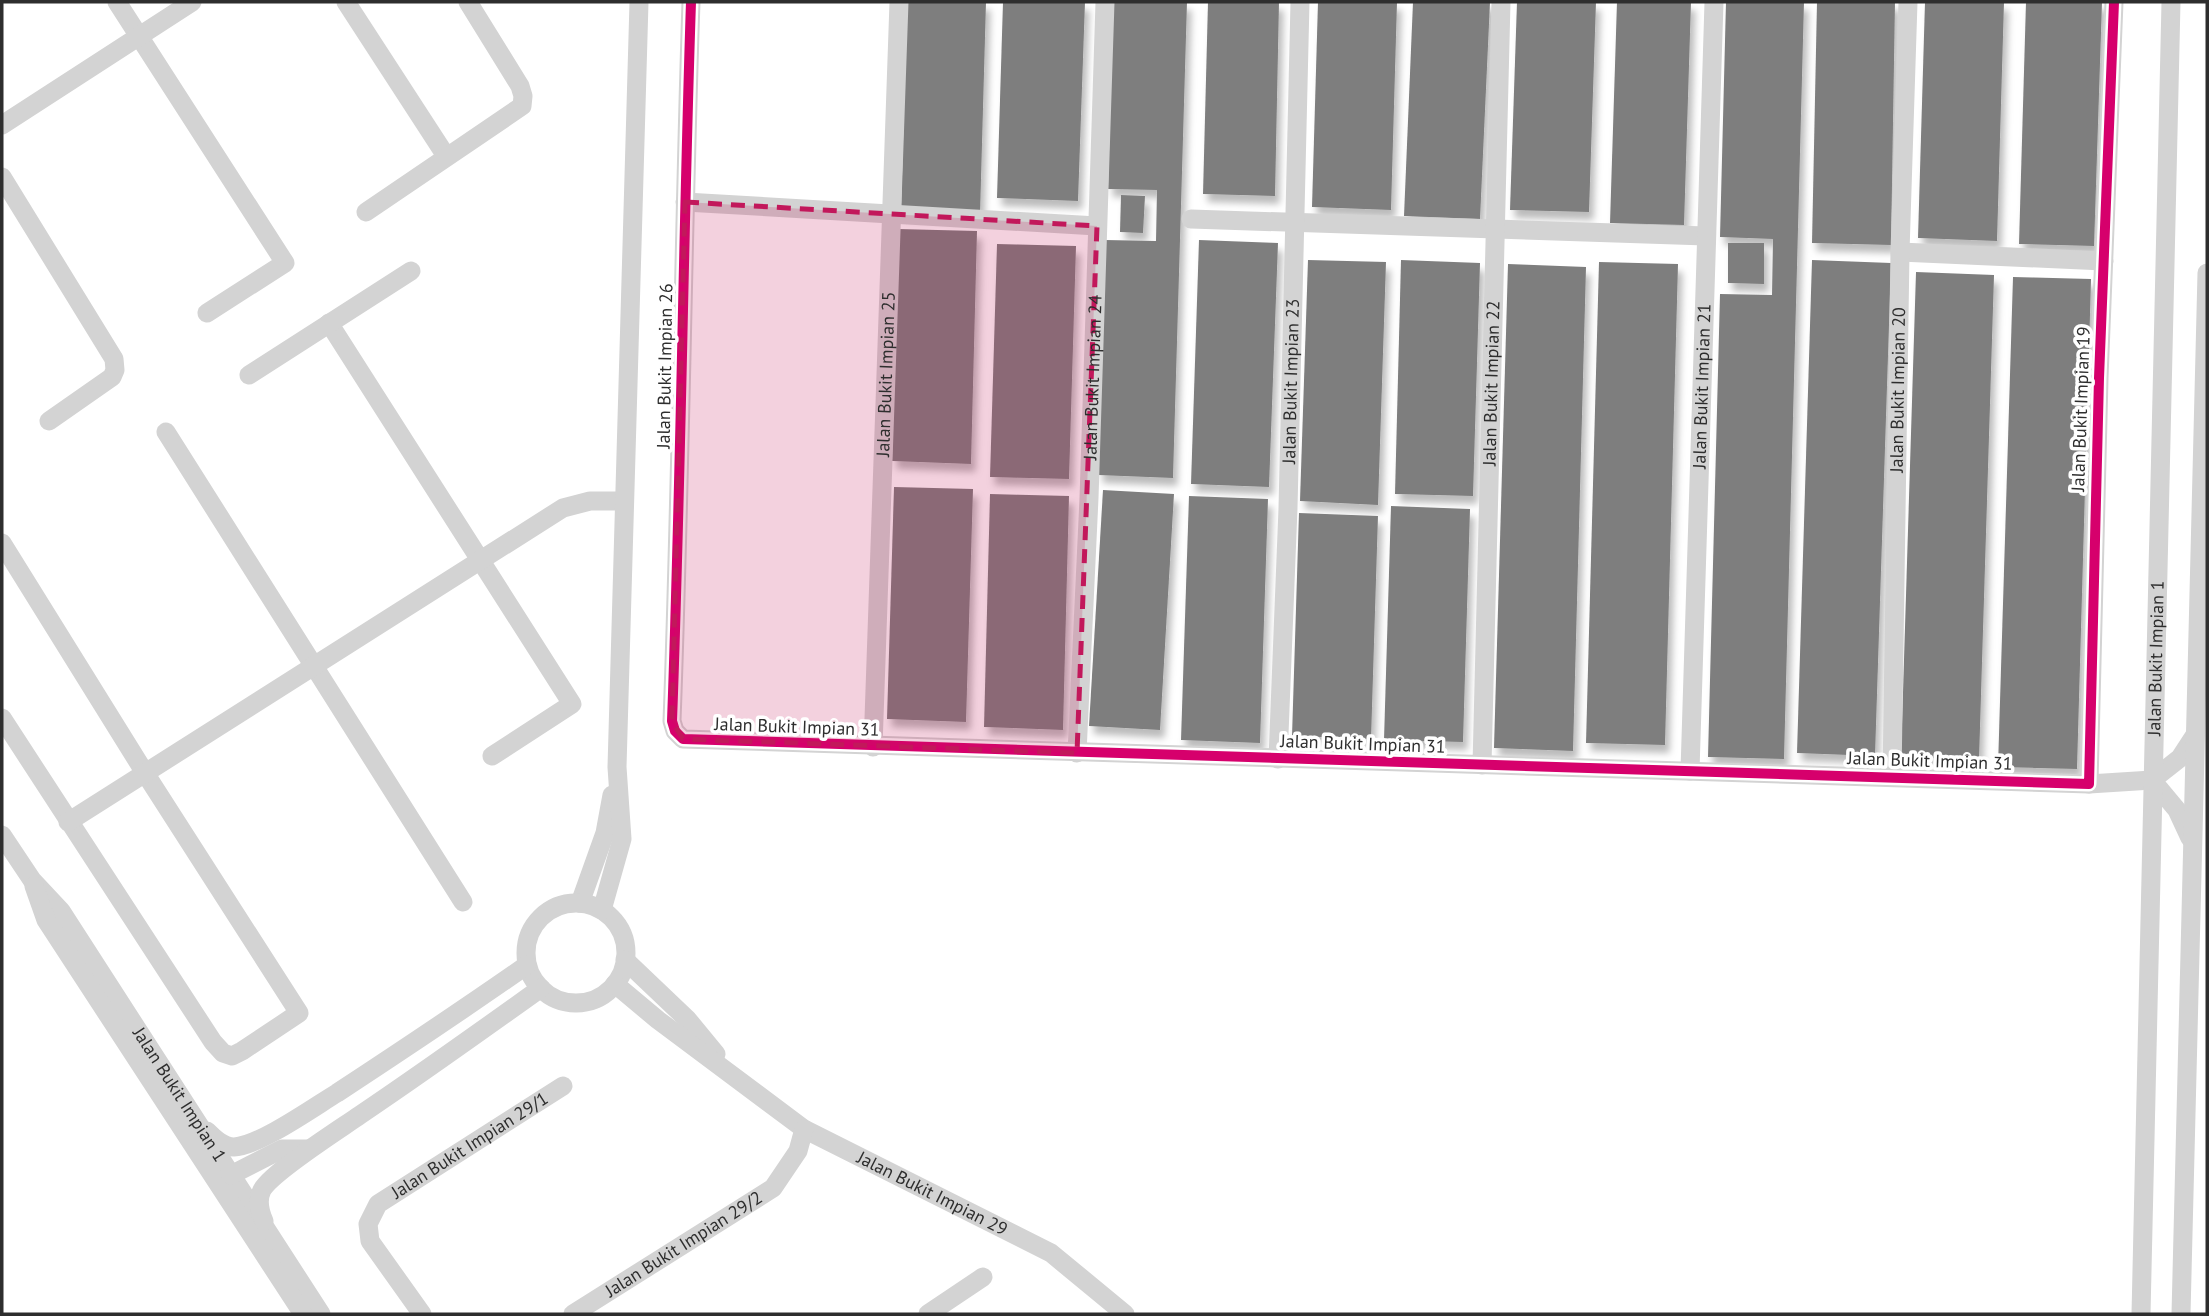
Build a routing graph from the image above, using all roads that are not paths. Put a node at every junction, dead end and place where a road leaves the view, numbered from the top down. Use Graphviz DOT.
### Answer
graph roads {
  1 [pos="117,2"];
  2 [pos="192,2"];
  3 [pos="346,2"];
  4 [pos="468,2"];
  5 [pos="639,2"];
  6 [pos="691,2"];
  7 [pos="899,2"];
  8 [pos="1105,2"];
  9 [pos="1300,2"];
  10 [pos="1501,2"];
  11 [pos="1714,2"];
  12 [pos="1908,2"];
  13 [pos="2114,2"];
  14 [pos="2171,2"];
  15 [pos="139,36"];
  16 [pos="2,125"];
  17 [pos="446,156"];
  18 [pos="2,177"];
  19 [pos="685,202"];
  20 [pos="366,212"];
  21 [pos="892,215"];
  22 [pos="1191,219"];
  23 [pos="1294,222"];
  24 [pos="1097,226"];
  25 [pos="1495,229"];
  26 [pos="1706,236"];
  27 [pos="1900,252"];
  28 [pos="2104,261"];
  29 [pos="411,271"];
  30 [pos="2207,273"];
  31 [pos="207,313"];
  32 [pos="329,323"];
  33 [pos="249,375"];
  34 [pos="49,421"];
  35 [pos="166,432"];
  36 [pos="624,501"];
  37 [pos="2,543"];
  38 [pos="480,561"];
  39 [pos="314,666"];
  40 [pos="2,718"];
  41 [pos="675,731"];
  42 [pos="2195,734"];
  43 [pos="873,747"];
  44 [pos="1077,753"];
  45 [pos="492,756"];
  46 [pos="1278,759"];
  47 [pos="1482,765"];
  48 [pos="617,767"];
  49 [pos="1690,771"];
  50 [pos="145,773"];
  51 [pos="1892,777"];
  52 [pos="2152,780"];
  53 [pos="2089,783"];
  54 [pos="68,822"];
  55 [pos="2,835"];
  56 [pos="2192,842"];
  57 [pos="32,880"];
  58 [pos="463,902"];
  59 [pos="580,903"];
  60 [pos="602,910"];
  61 [pos="625,960"];
  62 [pos="527,965"];
  63 [pos="615,984"];
  64 [pos="541,988"];
  65 [pos="443,1023"];
  66 [pos="461,1046"];
  67 [pos="364,1075"];
  68 [pos="734,1077"];
  69 [pos="563,1086"];
  70 [pos="381,1100"];
  71 [pos="186,1106"];
  72 [pos="291,1122"];
  73 [pos="804,1129"];
  74 [pos="282,1149"];
  75 [pos="309,1149"];
  76 [pos="197,1153"];
  77 [pos="232,1175"];
  78 [pos="238,1216"];
  79 [pos="273,1238"];
  80 [pos="984,1277"];
  81 [pos="303,1314"];
  82 [pos="321,1314"];
  83 [pos="422,1314"];
  84 [pos="573,1314"];
  85 [pos="928,1314"];
  86 [pos="1125,1314"];
  87 [pos="2141,1314"];
  88 [pos="2181,1314"];
  1 -- 15 [label="street"];
  2 -- 15 [label="street"];
  3 -- 17 [label="street"];
  4 -- 17 [label="street"];
  5 -- 36 [label="street"];
  6 -- 19 [label="street, Jalan Bukit Impian 26"];
  7 -- 21 [label="street, Jalan Bukit Impian 25"];
  8 -- 24 [label="street, Jalan Bukit Impian 24"];
  9 -- 23 [label="street, Jalan Bukit Impian 23"];
  10 -- 25 [label="street, Jalan Bukit Impian 22"];
  11 -- 26 [label="street, Jalan Bukit Impian 21"];
  12 -- 27 [label="street, Jalan Bukit Impian 20"];
  13 -- 28 [label="street, Jalan Bukit Impian 19"];
  14 -- 52 [label="street, Jalan Bukit Impian 1"];
  15 -- 16 [label="street"];
  15 -- 31 [label="street"];
  17 -- 20 [label="street"];
  18 -- 34 [label="street"];
  19 -- 21 [label="street"];
  19 -- 41 [label="street, Jalan Bukit Impian 26"];
  21 -- 24 [label="street"];
  21 -- 43 [label="street, Jalan Bukit Impian 25"];
  22 -- 23 [label="street"];
  23 -- 25 [label="street"];
  23 -- 46 [label="street, Jalan Bukit Impian 23"];
  24 -- 44 [label="street, Jalan Bukit Impian 24"];
  25 -- 26 [label="street"];
  25 -- 47 [label="street, Jalan Bukit Impian 22"];
  26 -- 49 [label="street, Jalan Bukit Impian 21"];
  27 -- 28 [label="street"];
  27 -- 51 [label="street, Jalan Bukit Impian 20"];
  28 -- 53 [label="street, Jalan Bukit Impian 19"];
  29 -- 32 [label="street"];
  30 -- 42 [label="street"];
  32 -- 33 [label="street"];
  32 -- 38 [label="street"];
  35 -- 39 [label="street"];
  36 -- 38 [label="street"];
  36 -- 48 [label="street"];
  37 -- 50 [label="street"];
  38 -- 39 [label="street"];
  38 -- 45 [label="street"];
  39 -- 50 [label="street"];
  39 -- 58 [label="street"];
  40 -- 54 [label="street"];
  41 -- 43 [label="street, Jalan Bukit Impian 31"];
  42 -- 52 [label="street"];
  42 -- 56 [label="street"];
  43 -- 44 [label="street, Jalan Bukit Impian 31"];
  44 -- 46 [label="street, Jalan Bukit Impian 31"];
  46 -- 47 [label="street, Jalan Bukit Impian 31"];
  47 -- 49 [label="street, Jalan Bukit Impian 31"];
  48 -- 59 [label="street"];
  48 -- 60 [label="street"];
  49 -- 51 [label="street, Jalan Bukit Impian 31"];
  50 -- 54 [label="street"];
  50 -- 54 [label="street"];
  51 -- 53 [label="street, Jalan Bukit Impian 31"];
  52 -- 53 [label="street"];
  52 -- 56 [label="street"];
  52 -- 87 [label="street, Jalan Bukit Impian 1"];
  55 -- 57 [label="street, Jalan Bukit Impian 1"];
  56 -- 88 [label="street"];
  57 -- 71 [label="street, Jalan Bukit Impian 1"];
  57 -- 76 [label="street, Jalan Bukit Impian 1"];
  59 -- 60 [label="street"];
  59 -- 62 [label="street"];
  60 -- 61 [label="street"];
  61 -- 63 [label="street"];
  61 -- 68 [label="street, Jalan Bukit Impian 29"];
  62 -- 64 [label="street"];
  62 -- 65 [label="street"];
  63 -- 64 [label="street"];
  63 -- 68 [label="street, Jalan Bukit Impian 29"];
  64 -- 66 [label="street"];
  65 -- 66 [label="street"];
  65 -- 67 [label="street"];
  66 -- 70 [label="street"];
  67 -- 70 [label="street"];
  67 -- 72 [label="street"];
  68 -- 73 [label="street, Jalan Bukit Impian 29"];
  69 -- 83 [label="street, Jalan Bukit Impian 29/1"];
  70 -- 75 [label="street"];
  71 -- 72 [label="street"];
  71 -- 77 [label="street, Jalan Bukit Impian 1"];
  72 -- 74 [label="street"];
  73 -- 84 [label="street, Jalan Bukit Impian 29/2"];
  73 -- 86 [label="street, Jalan Bukit Impian 29"];
  74 -- 75 [label="street"];
  74 -- 77 [label="street"];
  75 -- 79 [label="street"];
  76 -- 77 [label="street"];
  76 -- 78 [label="street, Jalan Bukit Impian 1"];
  77 -- 78 [label="street"];
  77 -- 79 [label="street, Jalan Bukit Impian 1"];
  78 -- 81 [label="street, Jalan Bukit Impian 1"];
  79 -- 82 [label="street, Jalan Bukit Impian 1"];
  80 -- 85 [label="street"];
}
